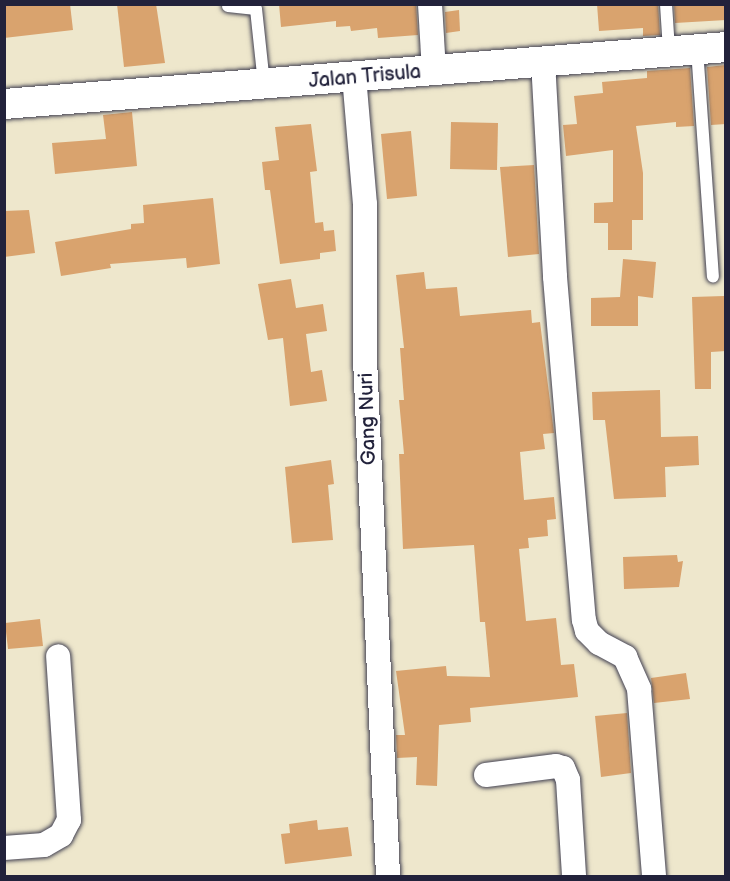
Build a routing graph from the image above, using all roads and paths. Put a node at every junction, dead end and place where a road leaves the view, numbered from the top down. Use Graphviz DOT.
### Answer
graph roads {
  1 [pos="429,4"];
  2 [pos="666,4"];
  3 [pos="228,6"];
  4 [pos="697,49"];
  5 [pos="543,61"];
  6 [pos="434,71"];
  7 [pos="354,76"];
  8 [pos="264,86"];
  9 [pos="4,104"];
  10 [pos="713,276"];
  11 [pos="58,656"];
  12 [pos="486,775"];
  13 [pos="4,848"];
  14 [pos="388,876"];
  15 [pos="574,876"];
  16 [pos="654,876"];
  1 -- 6 [label="street"];
  2 -- 4 [label="lane"];
  3 -- 8 [label="lane"];
  4 -- 5 [label="street, Jalan Trisula"];
  4 -- 10 [label="lane"];
  5 -- 6 [label="street, Jalan Trisula"];
  5 -- 16 [label="street"];
  6 -- 7 [label="street, Jalan Trisula"];
  7 -- 8 [label="street, Jalan Trisula"];
  7 -- 14 [label="street, Gang Nuri"];
  8 -- 9 [label="street, Jalan Trisula"];
  11 -- 13 [label="street"];
  12 -- 15 [label="street"];
}
